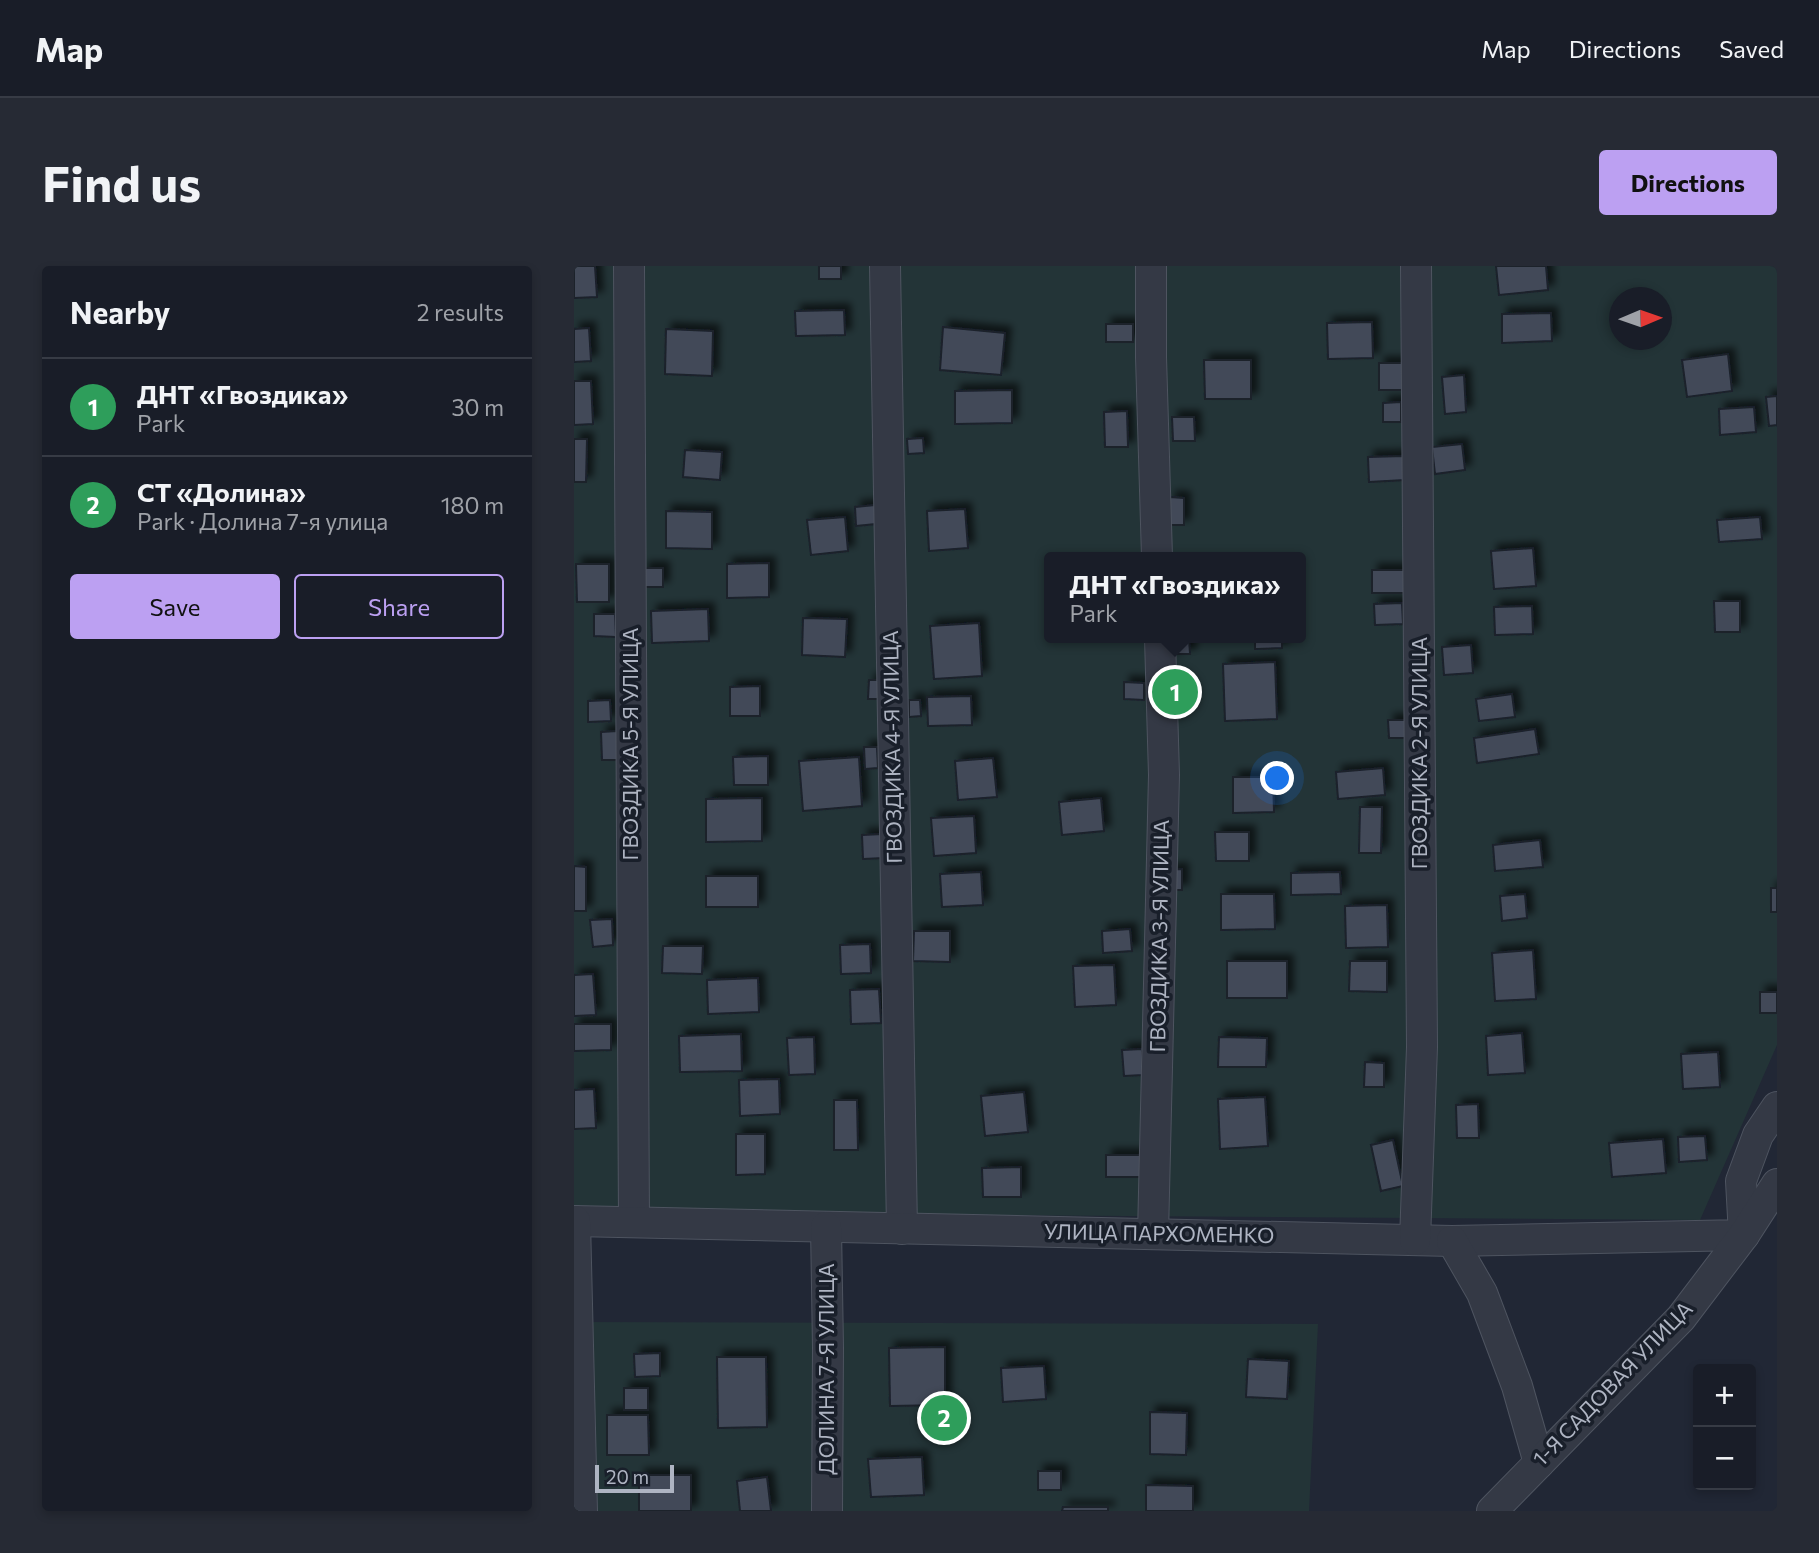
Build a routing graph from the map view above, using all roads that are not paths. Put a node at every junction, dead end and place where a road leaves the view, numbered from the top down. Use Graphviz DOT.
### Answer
graph roads {
  1 [pos="629,266"];
  2 [pos="885,266"];
  3 [pos="1151,266"];
  4 [pos="1416,266"];
  5 [pos="1157,552"];
  6 [pos="1160,643"];
  7 [pos="1777,1107"];
  8 [pos="1777,1184"];
  9 [pos="574,1221"];
  10 [pos="634,1222"];
  11 [pos="826,1227"];
  12 [pos="902,1229"];
  13 [pos="1153,1234"];
  14 [pos="1744,1235"];
  15 [pos="1415,1240"];
  16 [pos="1452,1241"];
  17 [pos="1539,1463"];
  18 [pos="582,1511"];
  19 [pos="827,1511"];
  20 [pos="1492,1511"];
  1 -- 10 [label="street, ГВОЗДИКА 5-Я УЛИЦА"];
  2 -- 12 [label="street, ГВОЗДИКА 4-Я УЛИЦА"];
  3 -- 5 [label="street"];
  4 -- 15 [label="street, ГВОЗДИКА 2-Я УЛИЦА"];
  6 -- 13 [label="street, ГВОЗДИКА 3-Я УЛИЦА"];
  7 -- 14 [label="street"];
  8 -- 14 [label="street, 1-Я САДОВАЯ УЛИЦА"];
  9 -- 10 [label="street, УЛИЦА ПАРХОМЕНКО"];
  9 -- 18 [label="street"];
  10 -- 11 [label="street, УЛИЦА ПАРХОМЕНКО"];
  11 -- 12 [label="street, УЛИЦА ПАРХОМЕНКО"];
  11 -- 19 [label="street, ДОЛИНА 7-Я УЛИЦА"];
  12 -- 13 [label="street, УЛИЦА ПАРХОМЕНКО"];
  13 -- 15 [label="street, УЛИЦА ПАРХОМЕНКО"];
  14 -- 16 [label="street, УЛИЦА ПАРХОМЕНКО"];
  14 -- 17 [label="street, 1-Я САДОВАЯ УЛИЦА"];
  15 -- 16 [label="street, УЛИЦА ПАРХОМЕНКО"];
  16 -- 17 [label="street"];
  17 -- 20 [label="street, 1-Я САДОВАЯ УЛИЦА"];
}
